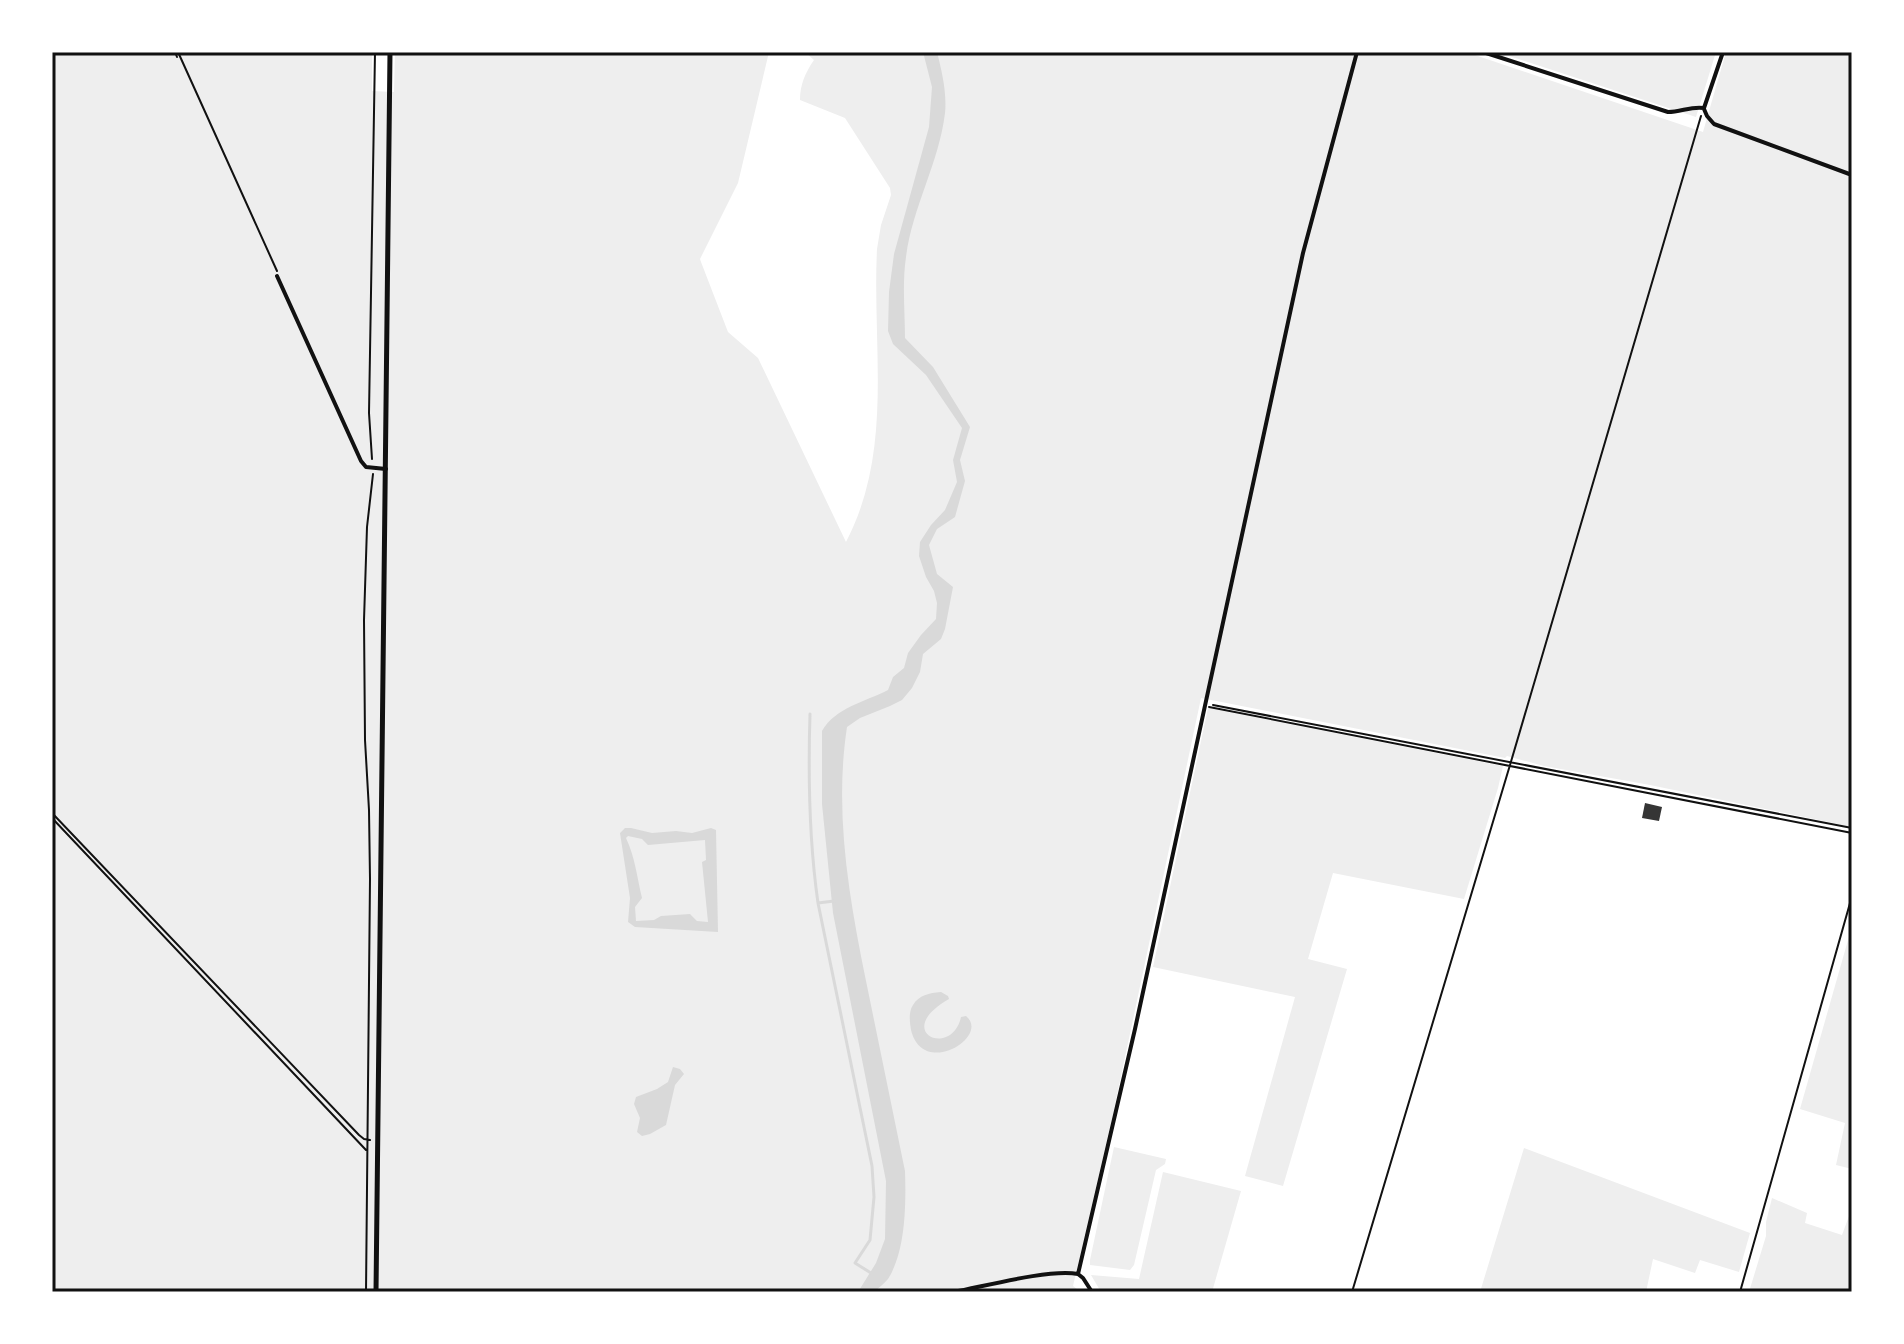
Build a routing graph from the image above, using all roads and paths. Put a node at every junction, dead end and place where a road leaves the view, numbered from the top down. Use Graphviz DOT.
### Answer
graph roads {
  1 [pos="177,52"];
  2 [pos="375,52"];
  3 [pos="390,52"];
  4 [pos="1357,52"];
  5 [pos="1483,52"];
  6 [pos="1723,52"];
  7 [pos="177,57"];
  8 [pos="1704,108"];
  9 [pos="1852,175"];
  10 [pos="277,276"];
  11 [pos="373,469"];
  12 [pos="386,469"];
  13 [pos="1204,704"];
  14 [pos="1511,764"];
  15 [pos="52,813"];
  16 [pos="52,818"];
  17 [pos="1852,828"];
  18 [pos="1852,833"];
  19 [pos="1852,896"];
  20 [pos="368,1140"];
  21 [pos="367,1150"];
  22 [pos="1078,1274"];
  23 [pos="366,1292"];
  24 [pos="376,1292"];
  25 [pos="954,1292"];
  26 [pos="1092,1292"];
  27 [pos="1352,1292"];
  28 [pos="1740,1292"];
  1 -- 7 [label="path"];
  1 -- 10 [label="path"];
  2 -- 11 [label="path"];
  3 -- 12 [label="main road"];
  4 -- 13 [label="street"];
  5 -- 8 [label="street"];
  6 -- 8 [label="street"];
  8 -- 9 [label="street"];
  8 -- 14 [label="path"];
  10 -- 11 [label="street"];
  11 -- 12 [label="street"];
  11 -- 20 [label="path"];
  12 -- 24 [label="main road"];
  13 -- 14 [label="path"];
  13 -- 22 [label="street"];
  14 -- 17 [label="path"];
  14 -- 18 [label="path"];
  14 -- 27 [label="path"];
  15 -- 20 [label="path"];
  16 -- 21 [label="path"];
  19 -- 28 [label="path"];
  20 -- 21 [label="path"];
  21 -- 23 [label="path"];
  22 -- 25 [label="street"];
  22 -- 26 [label="street"];
}
